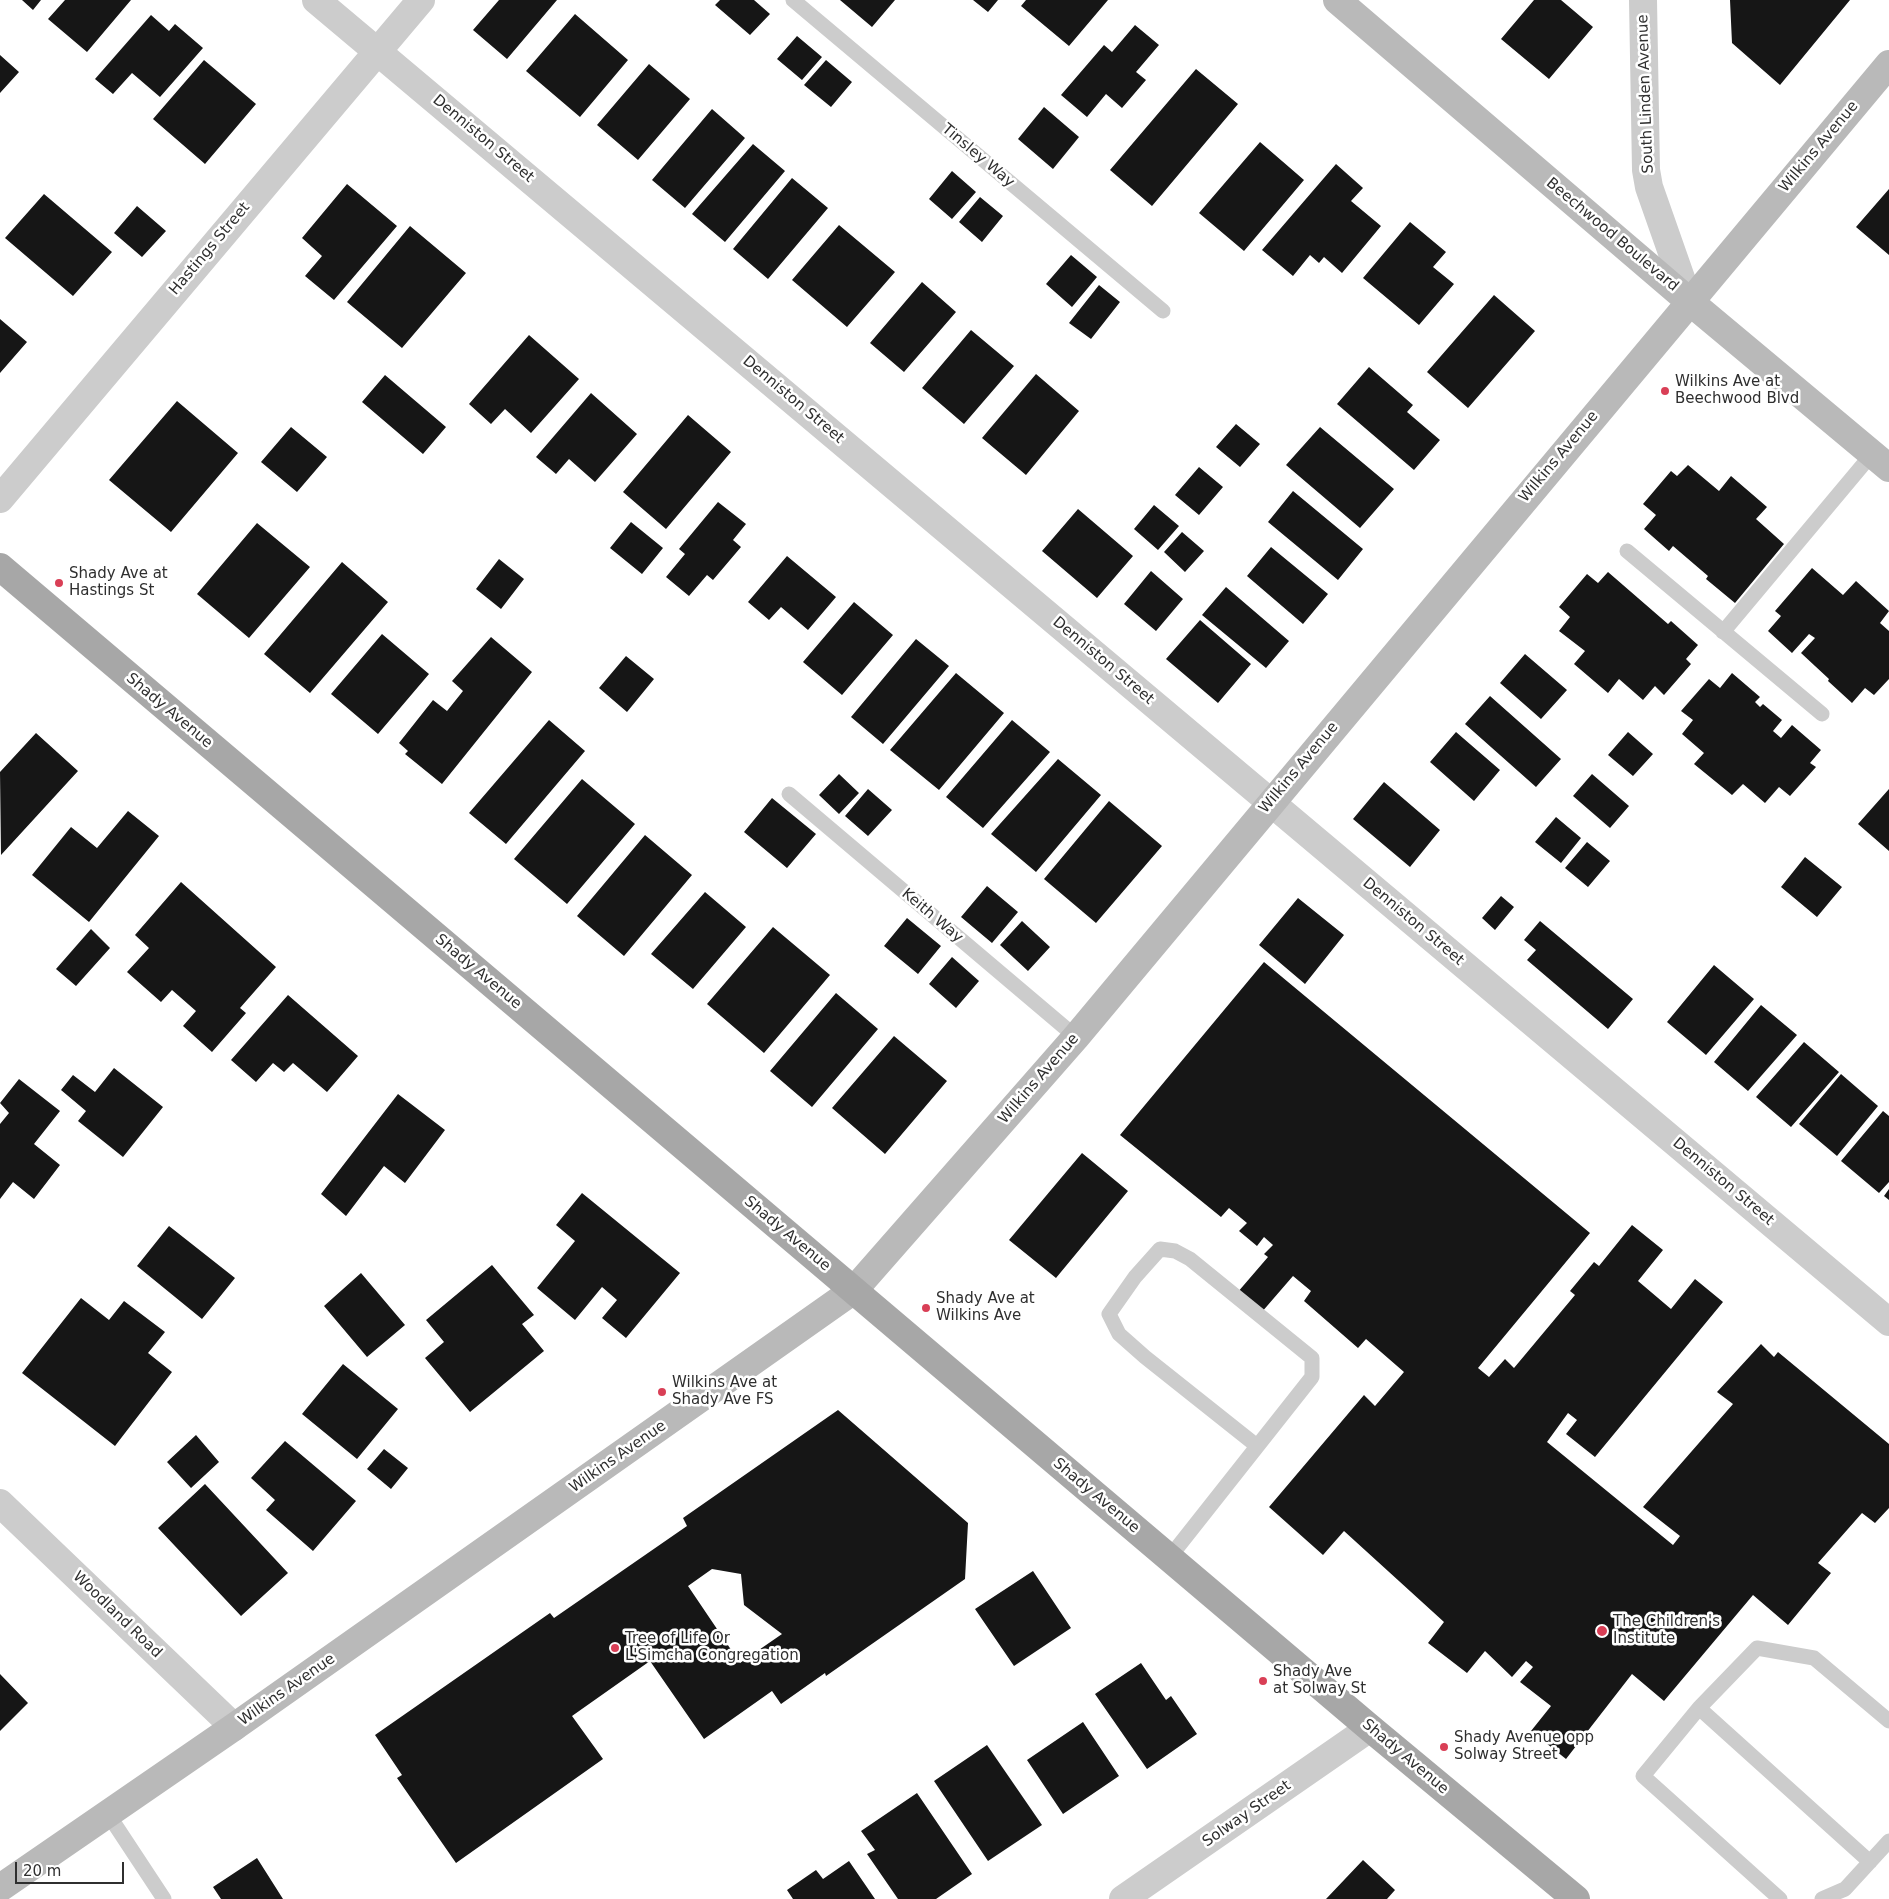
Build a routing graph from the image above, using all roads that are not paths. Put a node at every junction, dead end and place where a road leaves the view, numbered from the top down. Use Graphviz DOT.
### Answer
graph roads {
  1 [pos="316,0"];
  2 [pos="421,0"];
  3 [pos="793,0"];
  4 [pos="1336,0"];
  5 [pos="1643,0"];
  6 [pos="379,52"];
  7 [pos="1889,64"];
  8 [pos="1689,301"];
  9 [pos="1163,312"];
  10 [pos="1881,461"];
  11 [pos="0,499"];
  12 [pos="1626,551"];
  13 [pos="0,567"];
  14 [pos="1723,632"];
  15 [pos="1822,714"];
  16 [pos="789,794"];
  17 [pos="1271,802"];
  18 [pos="1076,1037"];
  19 [pos="854,1290"];
  20 [pos="1889,1322"];
  21 [pos="1257,1446"];
  22 [pos="0,1503"];
  23 [pos="1169,1558"];
  24 [pos="1699,1708"];
  25 [pos="1889,1721"];
  26 [pos="234,1727"];
  27 [pos="1370,1728"];
  28 [pos="108,1814"];
  29 [pos="1889,1841"];
  30 [pos="1870,1862"];
  31 [pos="0,1888"];
  32 [pos="164,1899"];
  33 [pos="1123,1899"];
  34 [pos="1576,1899"];
  35 [pos="1780,1899"];
  36 [pos="1822,1899"];
  1 -- 6 [label="street, Denniston Street"];
  2 -- 6 [label="street, Hastings Street"];
  3 -- 9 [label="lane, Tinsley Way"];
  4 -- 8 [label="main road, Beechwood Boulevard"];
  5 -- 8 [label="street, South Linden Avenue"];
  6 -- 11 [label="street, Hastings Street"];
  6 -- 17 [label="street, Denniston Street"];
  7 -- 8 [label="main road, Wilkins Avenue"];
  8 -- 10 [label="main road, Beechwood Boulevard"];
  8 -- 17 [label="main road, Wilkins Avenue"];
  10 -- 14 [label="lane"];
  12 -- 14 [label="lane"];
  13 -- 19 [label="main road, Shady Avenue"];
  14 -- 15 [label="lane"];
  16 -- 18 [label="lane, Keith Way"];
  17 -- 18 [label="main road, Wilkins Avenue"];
  17 -- 20 [label="street, Denniston Street"];
  18 -- 19 [label="main road, Wilkins Avenue"];
  19 -- 23 [label="main road, Shady Avenue"];
  19 -- 26 [label="main road, Wilkins Avenue"];
  21 -- 21 [label="lane"];
  21 -- 23 [label="lane"];
  22 -- 26 [label="street, Woodland Road"];
  23 -- 27 [label="main road, Shady Avenue"];
  24 -- 25 [label="lane"];
  24 -- 30 [label="lane"];
  24 -- 35 [label="lane"];
  26 -- 28 [label="main road, Wilkins Avenue"];
  27 -- 33 [label="street, Solway Street"];
  27 -- 34 [label="main road, Shady Avenue"];
  28 -- 31 [label="main road, Wilkins Avenue"];
  28 -- 32 [label="lane"];
  29 -- 30 [label="lane"];
  30 -- 36 [label="lane"];
}
